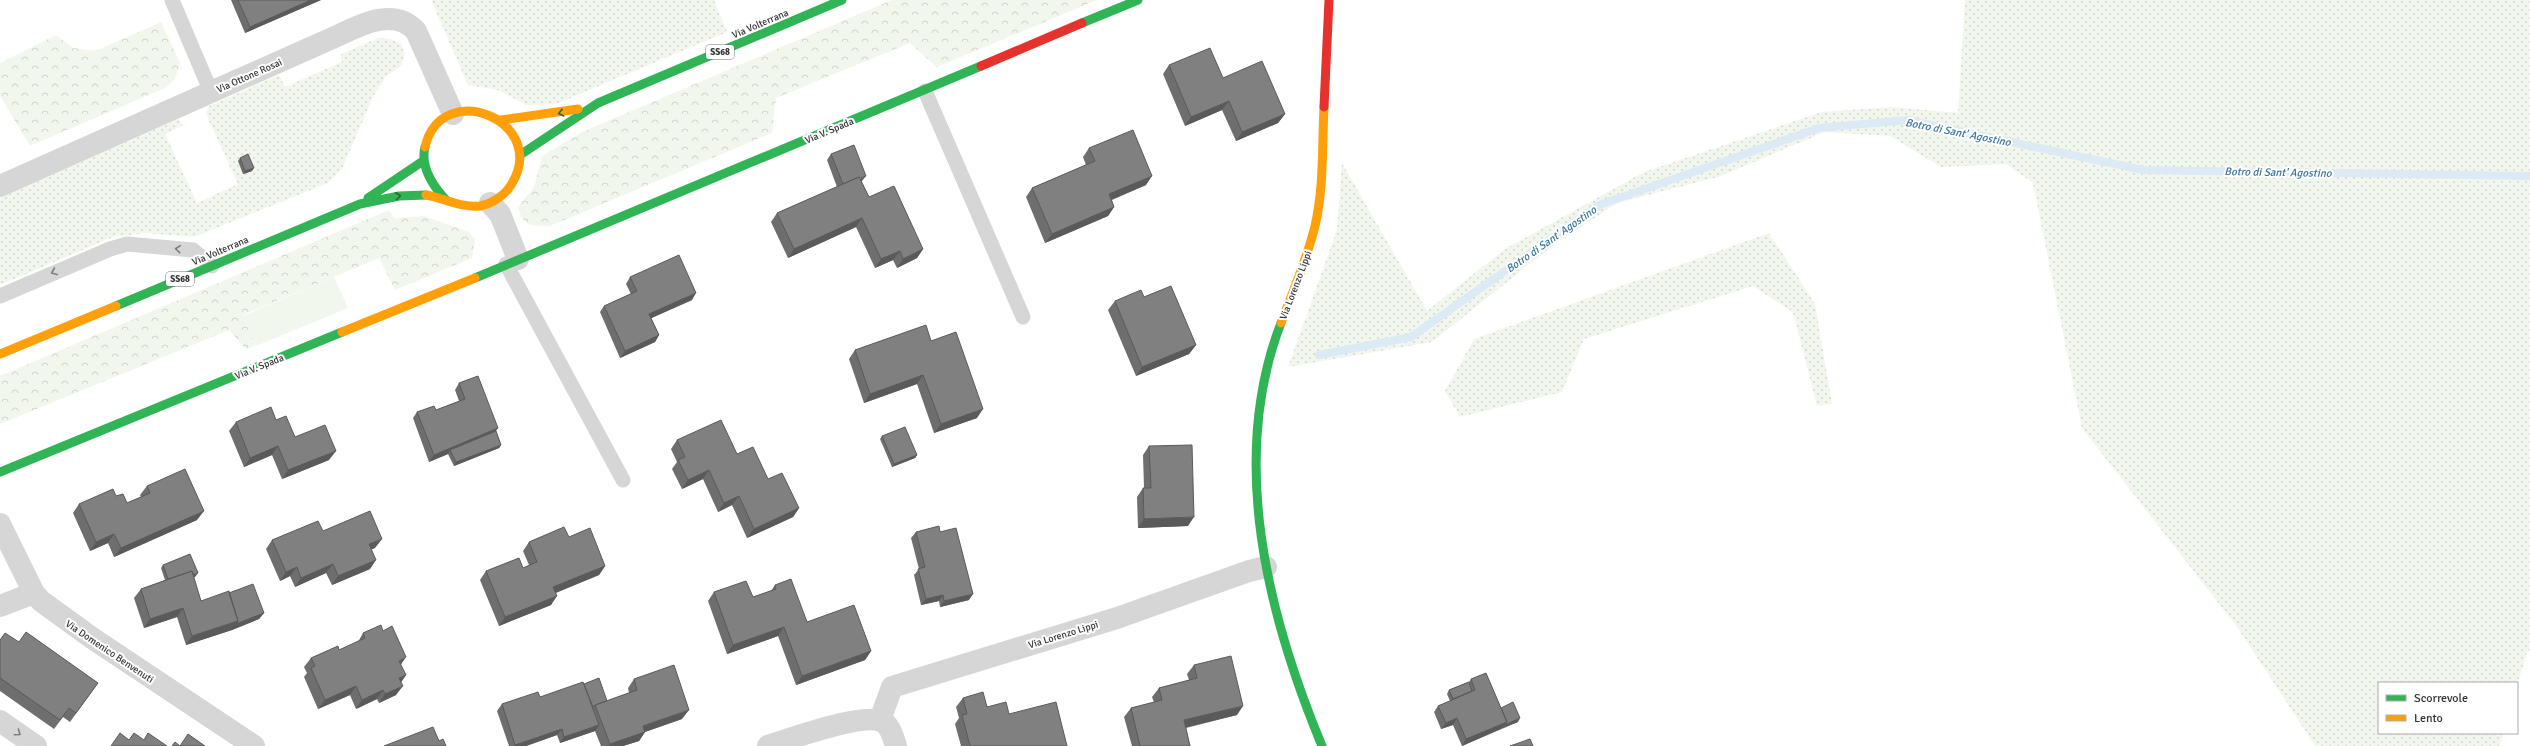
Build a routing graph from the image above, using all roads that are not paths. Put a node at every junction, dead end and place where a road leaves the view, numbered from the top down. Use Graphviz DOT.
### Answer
graph roads {
  1 [pos="172,0"];
  2 [pos="842,0"];
  3 [pos="1138,0"];
  4 [pos="1329,0"];
  5 [pos="925,91"];
  6 [pos="211,92"];
  7 [pos="598,103"];
  8 [pos="453,114"];
  9 [pos="501,120"];
  10 [pos="520,156"];
  11 [pos="423,162"];
  12 [pos="0,186"];
  13 [pos="446,200"];
  14 [pos="490,203"];
  15 [pos="360,204"];
  16 [pos="512,262"];
  17 [pos="212,266"];
  18 [pos="0,296"];
  19 [pos="1023,316"];
  20 [pos="0,354"];
  21 [pos="0,472"];
  22 [pos="623,480"];
  23 [pos="0,524"];
  24 [pos="1266,567"];
  25 [pos="34,593"];
  26 [pos="0,606"];
  27 [pos="880,720"];
  28 [pos="0,721"];
  29 [pos="36,746"];
  30 [pos="254,746"];
  31 [pos="768,746"];
  32 [pos="896,746"];
  33 [pos="1322,746"];
  1 -- 6 [label="lane"];
  2 -- 7 [label="street, Via Volterrana / SS68"];
  3 -- 5 [label="street, Via V. Spada"];
  4 -- 24 [label="street, Via Lorenzo Lippi"];
  5 -- 16 [label="street, Via V. Spada"];
  5 -- 19 [label="lane"];
  6 -- 8 [label="street, Via Ottone Rosai"];
  6 -- 12 [label="street, Via Ottone Rosai"];
  7 -- 9 [label="street, Via Volterrana / SS68, one-way"];
  7 -- 10 [label="street, Via Volterrana / SS68"];
  8 -- 9 [label="street, Via Volterrana / SS68"];
  8 -- 11 [label="street, Via Volterrana / SS68"];
  9 -- 10 [label="street, Via Volterrana / SS68"];
  10 -- 14 [label="street, Via Volterrana / SS68"];
  11 -- 13 [label="street, Via Volterrana / SS68"];
  11 -- 15 [label="street, Via Volterrana / SS68"];
  13 -- 14 [label="street, Via Volterrana / SS68"];
  15 -- 13 [label="street, Via Volterrana / SS68, one-way"];
  14 -- 16 [label="street"];
  15 -- 17 [label="street, Via Volterrana / SS68"];
  16 -- 21 [label="street, Via V. Spada"];
  16 -- 22 [label="lane"];
  17 -- 18 [label="lane, one-way"];
  17 -- 20 [label="street, Via Volterrana / SS68"];
  23 -- 25 [label="street, Via Domenico Benvenuti"];
  24 -- 27 [label="street, Via Lorenzo Lippi"];
  24 -- 33 [label="street, Via Lorenzo Lippi"];
  25 -- 26 [label="street"];
  25 -- 30 [label="street, Via Domenico Benvenuti"];
  27 -- 31 [label="street"];
  27 -- 32 [label="street"];
  28 -- 29 [label="street, one-way"];
}
